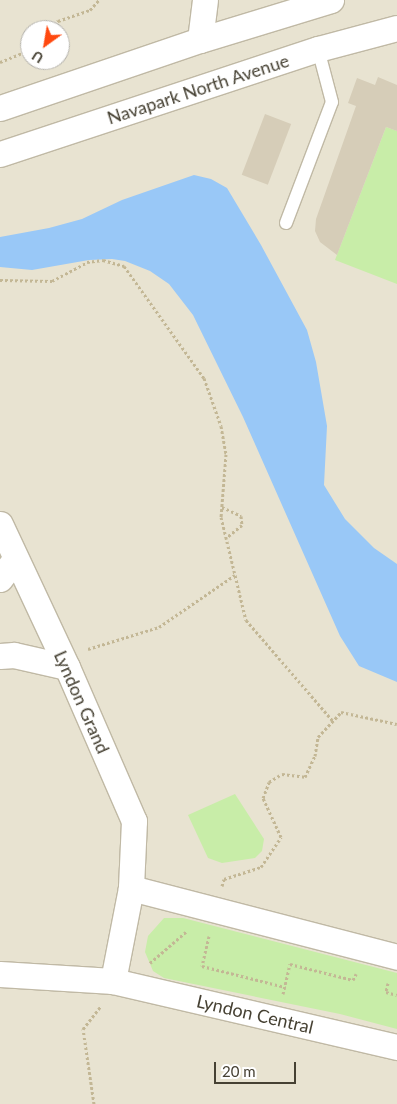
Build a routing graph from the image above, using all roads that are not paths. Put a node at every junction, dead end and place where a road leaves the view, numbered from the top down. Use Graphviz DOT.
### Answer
graph roads {
  1 [pos="205,0"];
  2 [pos="331,0"];
  3 [pos="282,6"];
  4 [pos="397,28"];
  5 [pos="200,40"];
  6 [pos="318,49"];
  7 [pos="0,108"];
  8 [pos="0,154"];
  9 [pos="286,223"];
  10 [pos="0,524"];
  11 [pos="14,559"];
  12 [pos="0,579"];
  13 [pos="0,656"];
  14 [pos="67,668"];
  15 [pos="131,888"];
  16 [pos="397,957"];
  17 [pos="0,974"];
  18 [pos="113,981"];
  19 [pos="397,1047"];
  1 -- 5 [label="street"];
  2 -- 3 [label="street"];
  3 -- 5 [label="street"];
  4 -- 6 [label="street, Navapark North Avenue"];
  5 -- 7 [label="street"];
  6 -- 8 [label="street, Navapark North Avenue"];
  6 -- 9 [label="lane"];
  10 -- 11 [label="street, Lyndon Grand"];
  11 -- 12 [label="street"];
  11 -- 14 [label="street, Lyndon Grand"];
  13 -- 14 [label="street"];
  14 -- 15 [label="street, Lyndon Grand"];
  15 -- 16 [label="street"];
  15 -- 18 [label="street, Lyndon Grand"];
  17 -- 18 [label="street, Lyndon Central"];
  18 -- 19 [label="street, Lyndon Central"];
}
